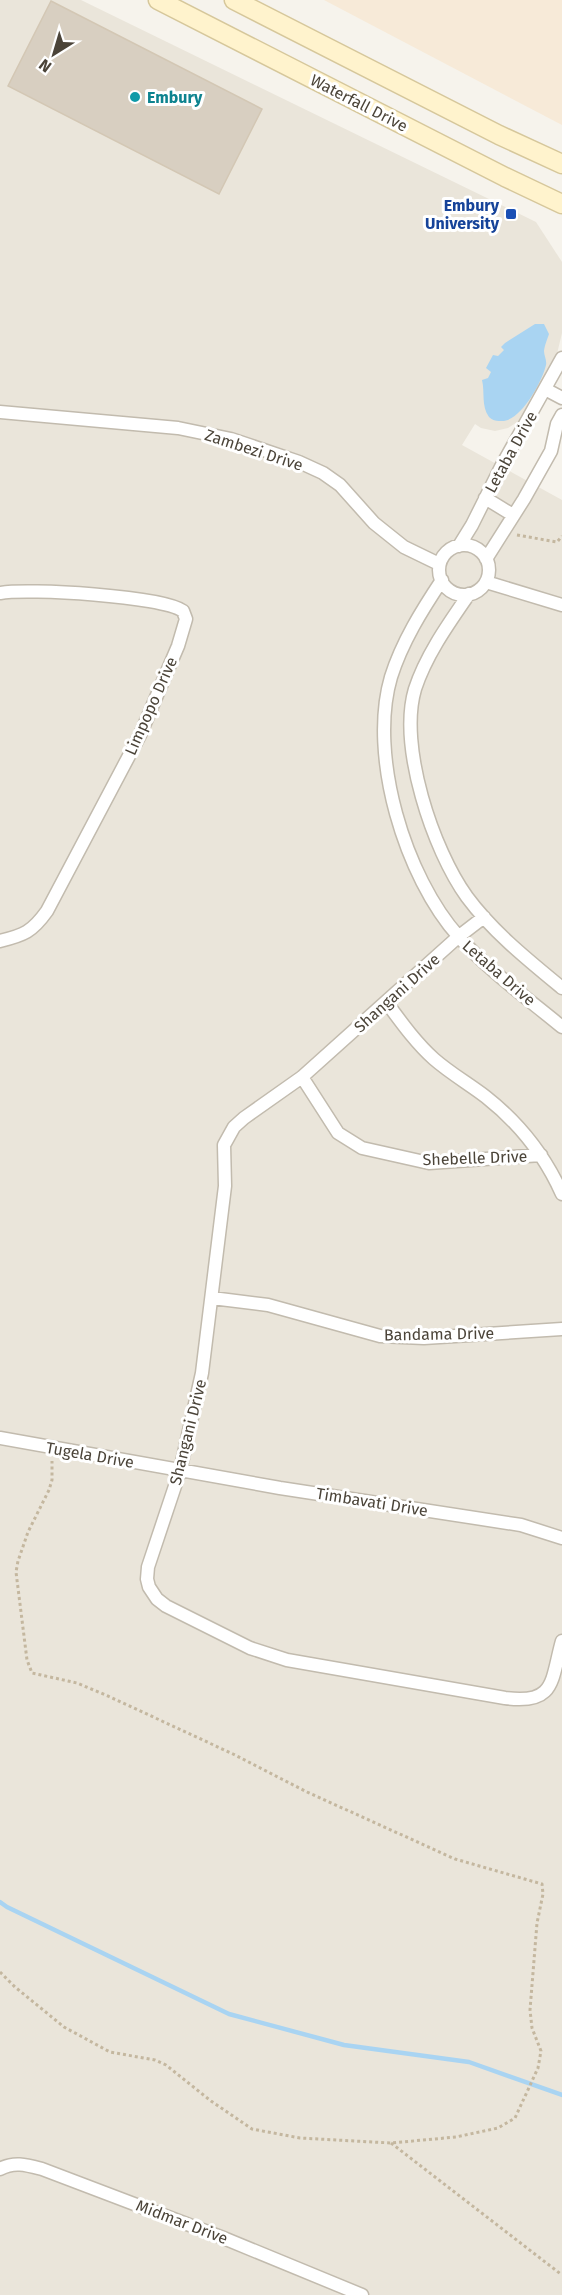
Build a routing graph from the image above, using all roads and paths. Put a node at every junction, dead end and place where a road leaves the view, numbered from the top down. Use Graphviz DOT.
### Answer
graph roads {
  1 [pos="158,0"];
  2 [pos="234,0"];
  3 [pos="562,164"];
  4 [pos="562,204"];
  5 [pos="562,358"];
  6 [pos="545,389"];
  7 [pos="562,398"];
  8 [pos="0,412"];
  9 [pos="562,415"];
  10 [pos="485,498"];
  11 [pos="513,515"];
  12 [pos="562,536"];
  13 [pos="500,538"];
  14 [pos="459,546"];
  15 [pos="486,559"];
  16 [pos="439,564"];
  17 [pos="442,580"];
  18 [pos="486,582"];
  19 [pos="0,593"];
  20 [pos="469,594"];
  21 [pos="562,605"];
  22 [pos="484,917"];
  23 [pos="458,937"];
  24 [pos="0,941"];
  25 [pos="562,988"];
  26 [pos="387,1003"];
  27 [pos="562,1027"];
  28 [pos="302,1077"];
  29 [pos="541,1155"];
  30 [pos="562,1194"];
  31 [pos="212,1298"];
  32 [pos="562,1329"];
  33 [pos="0,1438"];
  34 [pos="52,1449"];
  35 [pos="180,1471"];
  36 [pos="562,1538"];
  37 [pos="562,1641"];
  38 [pos="0,1972"];
  39 [pos="391,2143"];
  40 [pos="0,2169"];
  41 [pos="562,2275"];
  42 [pos="362,2295"];
  1 -- 4 [label="main road, Waterfall Drive"];
  2 -- 3 [label="main road"];
  5 -- 6 [label="street, Letaba Drive"];
  6 -- 7 [label="street"];
  6 -- 10 [label="street, Letaba Drive"];
  8 -- 16 [label="street, Zambezi Drive"];
  9 -- 11 [label="street, Letaba Drive"];
  10 -- 11 [label="street"];
  10 -- 14 [label="street, Letaba Drive"];
  11 -- 13 [label="street, Letaba Drive"];
  12 -- 13 [label="path"];
  13 -- 15 [label="street, Letaba Drive"];
  14 -- 15 [label="street"];
  14 -- 16 [label="street"];
  15 -- 18 [label="street"];
  16 -- 17 [label="street"];
  17 -- 20 [label="street"];
  17 -- 23 [label="street, Letaba Drive"];
  18 -- 20 [label="street"];
  18 -- 21 [label="street"];
  19 -- 24 [label="street, Limpopo Drive"];
  20 -- 22 [label="street, Letaba Drive"];
  22 -- 23 [label="street, Shangani Drive"];
  22 -- 25 [label="street, Letaba Drive"];
  23 -- 26 [label="street, Shangani Drive"];
  23 -- 27 [label="street, Letaba Drive"];
  26 -- 28 [label="street, Shangani Drive"];
  26 -- 29 [label="street"];
  28 -- 29 [label="street, Shebelle Drive"];
  28 -- 31 [label="street, Shangani Drive"];
  29 -- 30 [label="street"];
  31 -- 32 [label="street, Bandama Drive"];
  31 -- 35 [label="street, Shangani Drive"];
  33 -- 34 [label="street, Tugela Drive"];
  34 -- 35 [label="street, Tugela Drive"];
  34 -- 39 [label="path"];
  35 -- 36 [label="street, Timbavati Drive"];
  35 -- 37 [label="street, Shangani Drive"];
  38 -- 39 [label="path"];
  39 -- 41 [label="path"];
  40 -- 42 [label="street, Midmar Drive"];
}
